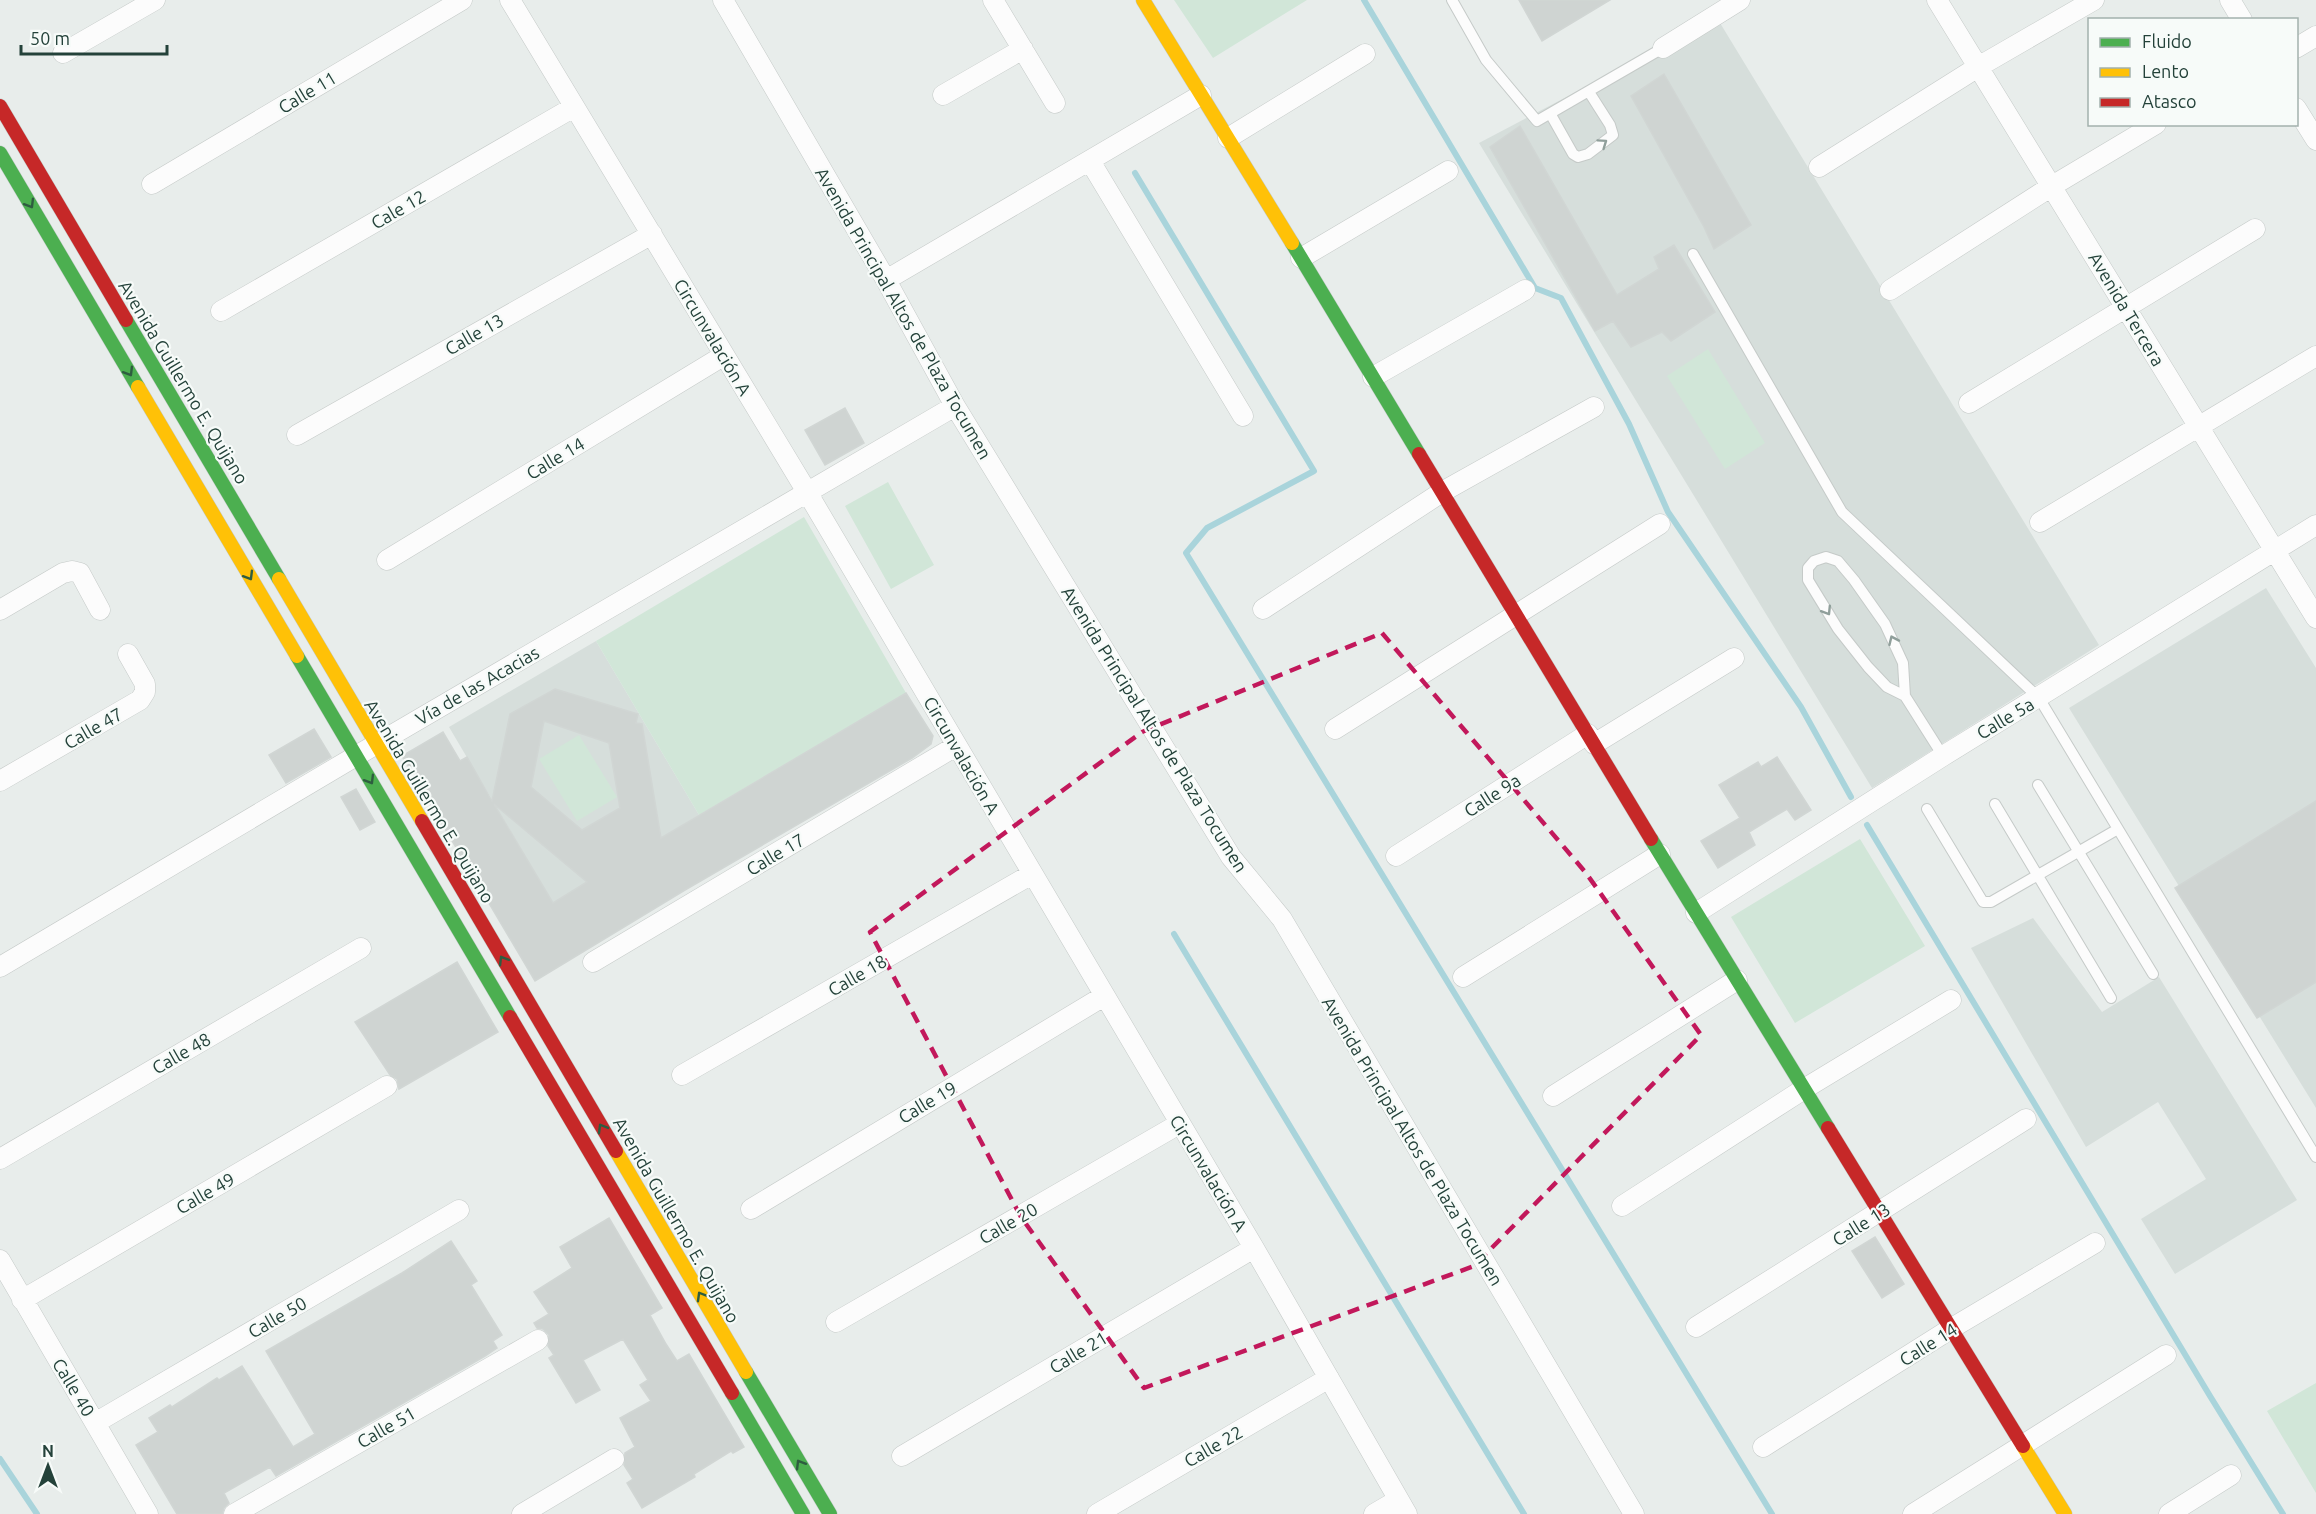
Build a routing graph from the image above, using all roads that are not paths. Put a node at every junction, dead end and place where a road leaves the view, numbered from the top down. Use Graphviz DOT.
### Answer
graph roads {
  1 [pos="155,0"];
  2 [pos="462,0"];
  3 [pos="510,0"];
  4 [pos="723,0"];
  5 [pos="993,0"];
  6 [pos="1143,0"];
  7 [pos="1452,0"];
  8 [pos="1740,0"];
  9 [pos="1936,0"];
  10 [pos="2094,0"];
  11 [pos="2230,0"];
  12 [pos="2241,18"];
  13 [pos="2316,36"];
  14 [pos="2298,47"];
  15 [pos="1663,48"];
  16 [pos="1023,49"];
  17 [pos="63,53"];
  18 [pos="1365,54"];
  19 [pos="1978,67"];
  20 [pos="1589,92"];
  21 [pos="1201,94"];
  22 [pos="943,96"];
  23 [pos="1055,103"];
  24 [pos="0,106"];
  25 [pos="574,107"];
  26 [pos="2298,111"];
  27 [pos="1551,115"];
  28 [pos="2153,126"];
  29 [pos="1228,138"];
  30 [pos="2316,140"];
  31 [pos="0,153"];
  32 [pos="1090,161"];
  33 [pos="1819,167"];
  34 [pos="1448,171"];
  35 [pos="152,184"];
  36 [pos="2052,186"];
  37 [pos="2255,229"];
  38 [pos="652,234"];
  39 [pos="1693,254"];
  40 [pos="1301,258"];
  41 [pos="886,280"];
  42 [pos="1525,290"];
  43 [pos="1890,290"];
  44 [pos="2127,308"];
  45 [pos="221,311"];
  46 [pos="723,356"];
  47 [pos="2316,356"];
  48 [pos="1372,377"];
  49 [pos="1969,403"];
  50 [pos="956,406"];
  51 [pos="1594,407"];
  52 [pos="1243,416"];
  53 [pos="2198,427"];
  54 [pos="297,435"];
  55 [pos="807,492"];
  56 [pos="1442,492"];
  57 [pos="2040,522"];
  58 [pos="1660,524"];
  59 [pos="2316,525"];
  60 [pos="250,531"];
  61 [pos="230,543"];
  62 [pos="2274,550"];
  63 [pos="387,560"];
  64 [pos="1263,609"];
  65 [pos="0,610"];
  66 [pos="99,610"];
  67 [pos="1516,614"];
  68 [pos="2316,618"];
  69 [pos="128,654"];
  70 [pos="1734,658"];
  71 [pos="1905,696"];
  72 [pos="2039,698"];
  73 [pos="1335,729"];
  74 [pos="1591,739"];
  75 [pos="376,745"];
  76 [pos="956,746"];
  77 [pos="356,756"];
  78 [pos="1943,756"];
  79 [pos="0,782"];
  80 [pos="2038,785"];
  81 [pos="1995,804"];
  82 [pos="1927,809"];
  83 [pos="2118,829"];
  84 [pos="2079,851"];
  85 [pos="1660,854"];
  86 [pos="1396,856"];
  87 [pos="1032,874"];
  88 [pos="2037,875"];
  89 [pos="1696,913"];
  90 [pos="361,948"];
  91 [pos="593,962"];
  92 [pos="0,967"];
  93 [pos="2152,974"];
  94 [pos="1464,977"];
  95 [pos="1737,980"];
  96 [pos="1104,996"];
  97 [pos="2111,998"];
  98 [pos="1951,1000"];
  99 [pos="563,1062"];
  100 [pos="543,1073"];
  101 [pos="682,1075"];
  102 [pos="387,1086"];
  103 [pos="1804,1089"];
  104 [pos="1553,1096"];
  105 [pos="2026,1119"];
  106 [pos="1179,1124"];
  107 [pos="2316,1156"];
  108 [pos="0,1159"];
  109 [pos="1622,1206"];
  110 [pos="751,1209"];
  111 [pos="459,1210"];
  112 [pos="1880,1212"];
  113 [pos="2095,1243"];
  114 [pos="1254,1248"];
  115 [pos="0,1260"];
  116 [pos="22,1300"];
  117 [pos="836,1322"];
  118 [pos="1696,1327"];
  119 [pos="1952,1328"];
  120 [pos="538,1340"];
  121 [pos="736,1355"];
  122 [pos="2166,1355"];
  123 [pos="716,1366"];
  124 [pos="1329,1378"];
  125 [pos="95,1423"];
  126 [pos="2022,1444"];
  127 [pos="1762,1447"];
  128 [pos="902,1456"];
  129 [pos="614,1459"];
  130 [pos="2231,1475"];
  131 [pos="1403,1507"];
  132 [pos="148,1514"];
  133 [pos="234,1514"];
  134 [pos="522,1514"];
  135 [pos="803,1514"];
  136 [pos="830,1514"];
  137 [pos="1097,1514"];
  138 [pos="1374,1514"];
  139 [pos="1634,1514"];
  140 [pos="1913,1514"];
  141 [pos="2065,1514"];
  142 [pos="2169,1514"];
  1 -- 17 [label="street"];
  2 -- 35 [label="street, Calle 11"];
  3 -- 25 [label="street, Circunvalación A"];
  4 -- 41 [label="street, Avenida Principal Altos de Plaza Tocumen"];
  5 -- 16 [label="street"];
  6 -- 21 [label="street"];
  7 -- 27 [label="lane"];
  8 -- 15 [label="street"];
  9 -- 19 [label="street, Avenida Tercera"];
  10 -- 19 [label="street"];
  11 -- 12 [label="street"];
  13 -- 14 [label="street"];
  15 -- 20 [label="lane"];
  16 -- 22 [label="street"];
  16 -- 23 [label="street"];
  18 -- 29 [label="street"];
  19 -- 33 [label="street"];
  19 -- 36 [label="street, Avenida Tercera"];
  20 -- 27 [label="lane"];
  27 -- 20 [label="lane, one-way"];
  21 -- 29 [label="street"];
  21 -- 32 [label="street"];
  24 -- 60 [label="street, Avenida Guillermo E. Quijano"];
  25 -- 38 [label="street, Circunvalación A"];
  25 -- 45 [label="street, Cale 12"];
  26 -- 30 [label="street"];
  28 -- 36 [label="street"];
  29 -- 40 [label="street"];
  31 -- 61 [label="street, one-way"];
  32 -- 41 [label="street"];
  32 -- 52 [label="street"];
  34 -- 40 [label="street"];
  36 -- 43 [label="street"];
  36 -- 44 [label="street, Avenida Tercera"];
  37 -- 44 [label="street"];
  38 -- 46 [label="street, Circunvalación A"];
  38 -- 54 [label="street, Calle 13"];
  39 -- 72 [label="lane"];
  40 -- 48 [label="street"];
  41 -- 50 [label="street, Avenida Principal Altos de Plaza Tocumen"];
  42 -- 48 [label="street"];
  44 -- 49 [label="street"];
  44 -- 53 [label="street, Avenida Tercera"];
  46 -- 55 [label="street, Circunvalación A"];
  46 -- 63 [label="street, Calle 14"];
  47 -- 53 [label="street"];
  48 -- 56 [label="street"];
  50 -- 55 [label="street, Vía de las Acacias"];
  50 -- 139 [label="street, Avenida Principal Altos de Plaza Tocumen"];
  51 -- 56 [label="street"];
  53 -- 57 [label="street"];
  53 -- 62 [label="street, Avenida Tercera"];
  55 -- 75 [label="street, Vía de las Acacias"];
  55 -- 76 [label="street, Circunvalación A"];
  56 -- 64 [label="street"];
  56 -- 67 [label="street"];
  58 -- 67 [label="street"];
  59 -- 62 [label="street, Calle 5a"];
  60 -- 61 [label="street"];
  60 -- 75 [label="street, Avenida Guillermo E. Quijano"];
  61 -- 77 [label="street, one-way"];
  62 -- 68 [label="street, Avenida Tercera"];
  62 -- 72 [label="street, Calle 5a"];
  65 -- 66 [label="street"];
  67 -- 73 [label="street"];
  67 -- 74 [label="street"];
  69 -- 79 [label="street, Calle 47"];
  70 -- 74 [label="street, Calle 9a"];
  71 -- 71 [label="lane, one-way"];
  71 -- 78 [label="lane"];
  72 -- 78 [label="street, Calle 5a"];
  72 -- 83 [label="lane"];
  74 -- 85 [label="street"];
  74 -- 86 [label="street, Calle 9a"];
  75 -- 77 [label="street, Vía de las Acacias"];
  99 -- 75 [label="street, Avenida Guillermo E. Quijano, one-way"];
  76 -- 87 [label="street, Circunvalación A"];
  76 -- 91 [label="street, Calle 17"];
  77 -- 92 [label="street, Vía de las Acacias"];
  77 -- 100 [label="street, one-way"];
  78 -- 89 [label="street, Calle 5a"];
  80 -- 84 [label="lane"];
  81 -- 88 [label="lane"];
  82 -- 88 [label="lane"];
  83 -- 84 [label="lane"];
  83 -- 107 [label="lane"];
  84 -- 88 [label="lane"];
  84 -- 93 [label="lane"];
  85 -- 89 [label="street"];
  85 -- 94 [label="street"];
  87 -- 96 [label="street, Circunvalación A"];
  87 -- 101 [label="street, Calle 18"];
  88 -- 97 [label="lane"];
  89 -- 95 [label="street"];
  90 -- 108 [label="street, Calle 48"];
  95 -- 103 [label="street"];
  95 -- 104 [label="street"];
  96 -- 106 [label="street, Circunvalación A"];
  96 -- 110 [label="street, Calle 19"];
  98 -- 103 [label="street"];
  99 -- 100 [label="street"];
  121 -- 99 [label="street, Avenida Guillermo E. Quijano, one-way"];
  100 -- 123 [label="street"];
  102 -- 116 [label="street, Calle 49"];
  103 -- 109 [label="street"];
  103 -- 112 [label="street"];
  105 -- 112 [label="street, Calle 13"];
  106 -- 114 [label="street, Circunvalación A"];
  106 -- 117 [label="street, Calle 20"];
  111 -- 125 [label="street, Calle 50"];
  112 -- 118 [label="street, Calle 13"];
  112 -- 119 [label="street"];
  113 -- 119 [label="street, Calle 14"];
  114 -- 124 [label="street, Circunvalación A"];
  114 -- 128 [label="street, Calle 21"];
  115 -- 116 [label="street, Calle 40"];
  116 -- 125 [label="street, Calle 40"];
  119 -- 126 [label="street"];
  119 -- 127 [label="street, Calle 14"];
  120 -- 133 [label="street, Calle 51"];
  121 -- 123 [label="street"];
  136 -- 121 [label="street, Avenida Guillermo E. Quijano, one-way"];
  122 -- 126 [label="street"];
  123 -- 135 [label="street"];
  124 -- 131 [label="street, Circunvalación A"];
  124 -- 137 [label="street, Calle 22"];
  125 -- 132 [label="street, Calle 40"];
  126 -- 140 [label="street"];
  126 -- 141 [label="street"];
  129 -- 134 [label="street"];
  130 -- 142 [label="street"];
  131 -- 138 [label="street"];
}
